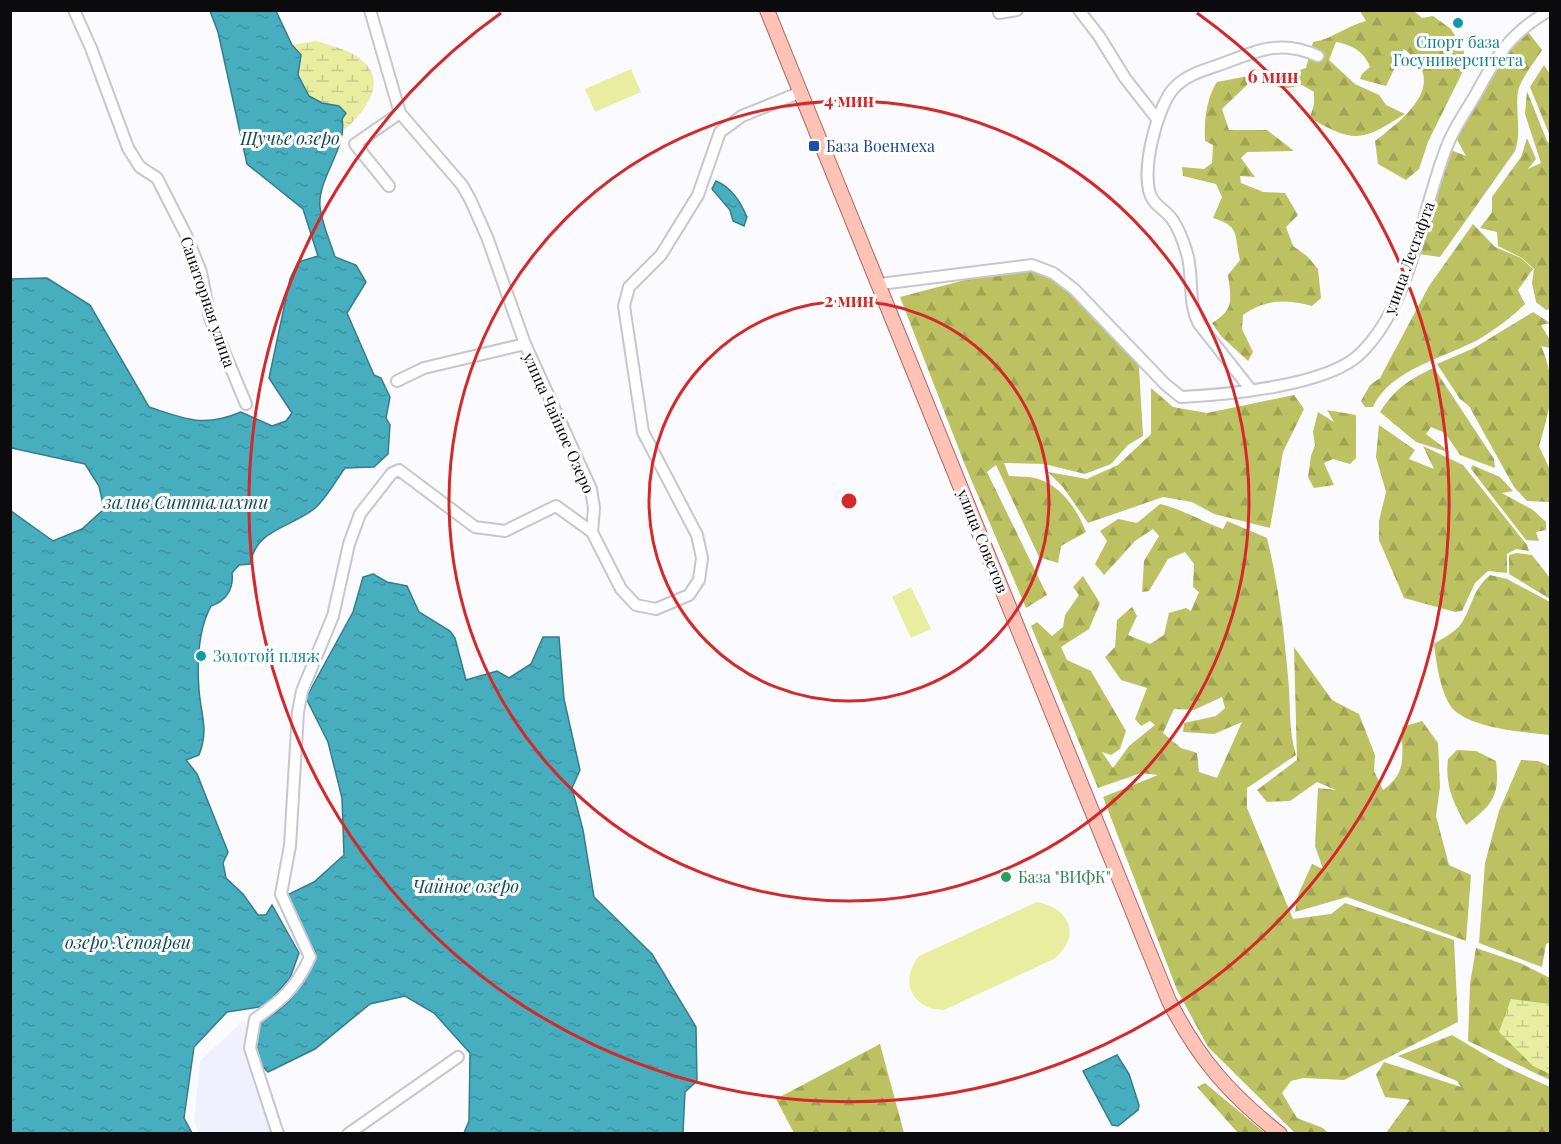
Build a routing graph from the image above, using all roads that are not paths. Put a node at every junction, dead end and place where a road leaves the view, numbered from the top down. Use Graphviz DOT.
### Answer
graph roads {
  1 [pos="74,10"];
  2 [pos="767,10"];
  3 [pos="1017,10"];
  4 [pos="1079,10"];
  5 [pos="1550,10"];
  6 [pos="370,12"];
  7 [pos="999,13"];
  8 [pos="1318,56"];
  9 [pos="801,92"];
  10 [pos="400,113"];
  11 [pos="1157,119"];
  12 [pos="389,186"];
  13 [pos="880,285"];
  14 [pos="525,344"];
  15 [pos="397,381"];
  16 [pos="1251,390"];
  17 [pos="246,404"];
  18 [pos="592,532"];
  19 [pos="458,1057"];
  20 [pos="278,1134"];
  21 [pos="348,1134"];
  22 [pos="1280,1134"];
  1 -- 17 [label="street, Санаторная улица"];
  2 -- 9 [label="main road, улица Советов"];
  3 -- 7 [label="street"];
  4 -- 11 [label="street"];
  5 -- 16 [label="street, улица Лесгафта"];
  6 -- 10 [label="street, улица Чайное Озеро"];
  8 -- 11 [label="street"];
  9 -- 13 [label="main road, улица Советов"];
  9 -- 18 [label="street"];
  10 -- 12 [label="street"];
  10 -- 14 [label="street, улица Чайное Озеро"];
  11 -- 16 [label="street"];
  13 -- 16 [label="street, улица Лесгафта"];
  13 -- 22 [label="main road, улица Советов"];
  14 -- 15 [label="street"];
  14 -- 18 [label="street, улица Чайное Озеро"];
  18 -- 20 [label="street, улица Чайное Озеро"];
  19 -- 21 [label="street"];
}
